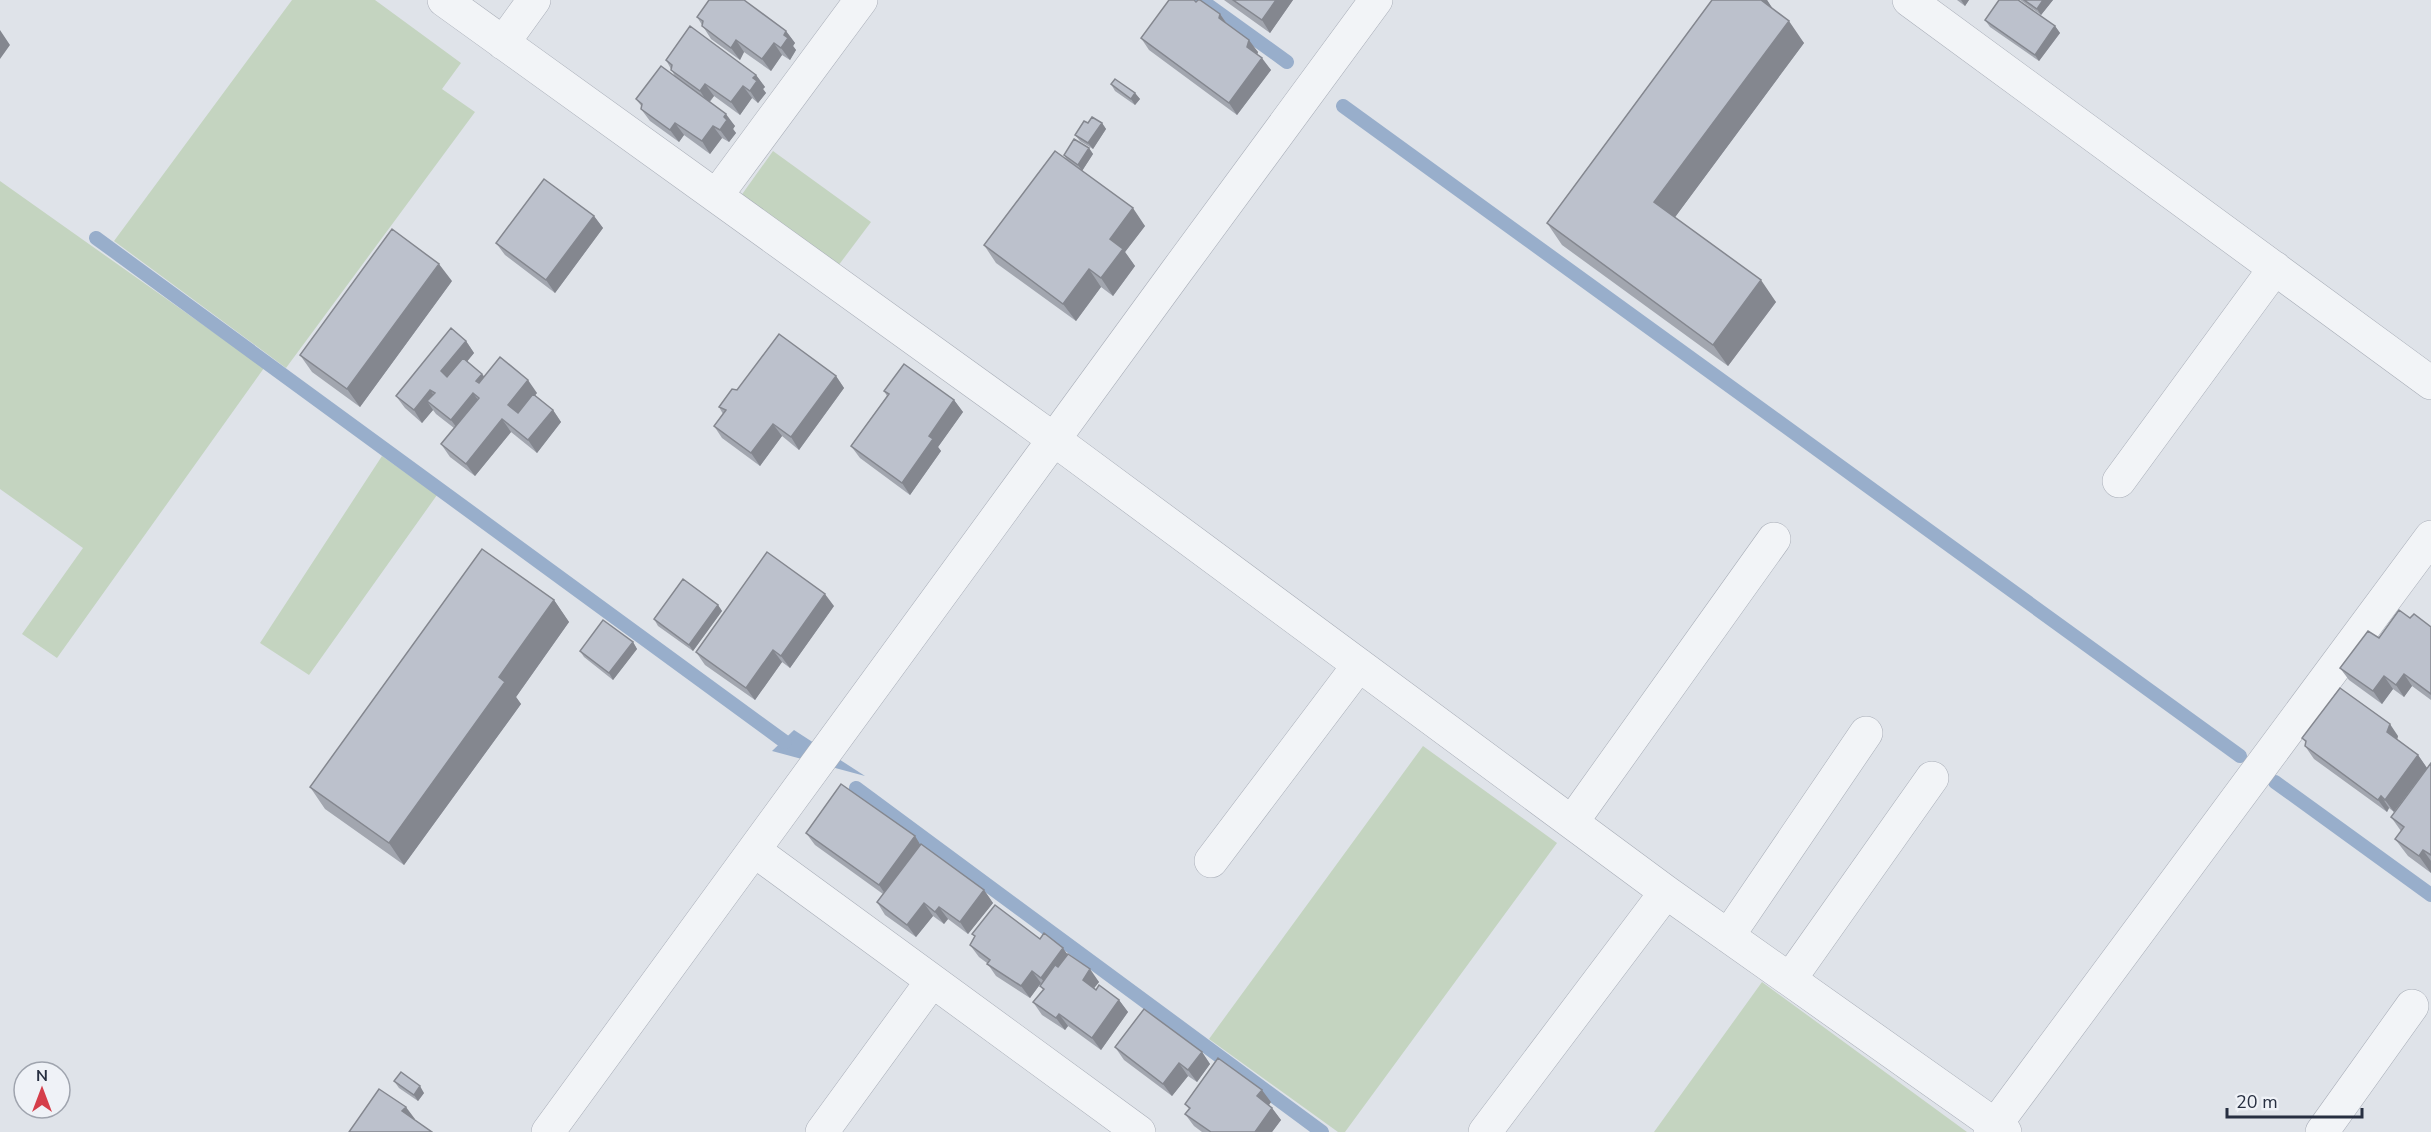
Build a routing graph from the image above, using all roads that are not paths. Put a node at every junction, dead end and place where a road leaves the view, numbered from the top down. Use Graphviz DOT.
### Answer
graph roads {
  1 [pos="444,0"];
  2 [pos="534,0"];
  3 [pos="861,0"];
  4 [pos="1376,0"];
  5 [pos="1909,0"];
  6 [pos="503,43"];
  7 [pos="716,196"];
  8 [pos="2275,268"];
  9 [pos="2431,382"];
  10 [pos="1052,438"];
  11 [pos="2119,481"];
  12 [pos="2431,537"];
  13 [pos="1774,539"];
  14 [pos="1359,665"];
  15 [pos="1866,733"];
  16 [pos="1932,778"];
  17 [pos="1572,822"];
  18 [pos="755,851"];
  19 [pos="1211,861"];
  20 [pos="1666,892"];
  21 [pos="1728,936"];
  22 [pos="1790,979"];
  23 [pos="932,981"];
  24 [pos="2412,1006"];
  25 [pos="1997,1130"];
  26 [pos="548,1132"];
  27 [pos="822,1132"];
  28 [pos="1139,1132"];
  29 [pos="1485,1132"];
  30 [pos="2322,1132"];
  1 -- 6 [label="street"];
  2 -- 6 [label="street"];
  3 -- 7 [label="street"];
  4 -- 10 [label="street"];
  5 -- 8 [label="street"];
  6 -- 7 [label="street"];
  7 -- 10 [label="street"];
  8 -- 9 [label="street"];
  8 -- 11 [label="street"];
  10 -- 14 [label="street"];
  10 -- 18 [label="street"];
  12 -- 25 [label="street"];
  13 -- 17 [label="street"];
  14 -- 17 [label="street"];
  14 -- 19 [label="street"];
  15 -- 21 [label="street"];
  16 -- 22 [label="street"];
  17 -- 20 [label="street"];
  18 -- 23 [label="street"];
  18 -- 26 [label="street"];
  20 -- 21 [label="street"];
  20 -- 29 [label="street"];
  21 -- 22 [label="street"];
  22 -- 25 [label="street"];
  23 -- 27 [label="street"];
  23 -- 28 [label="street"];
  24 -- 30 [label="street"];
}
